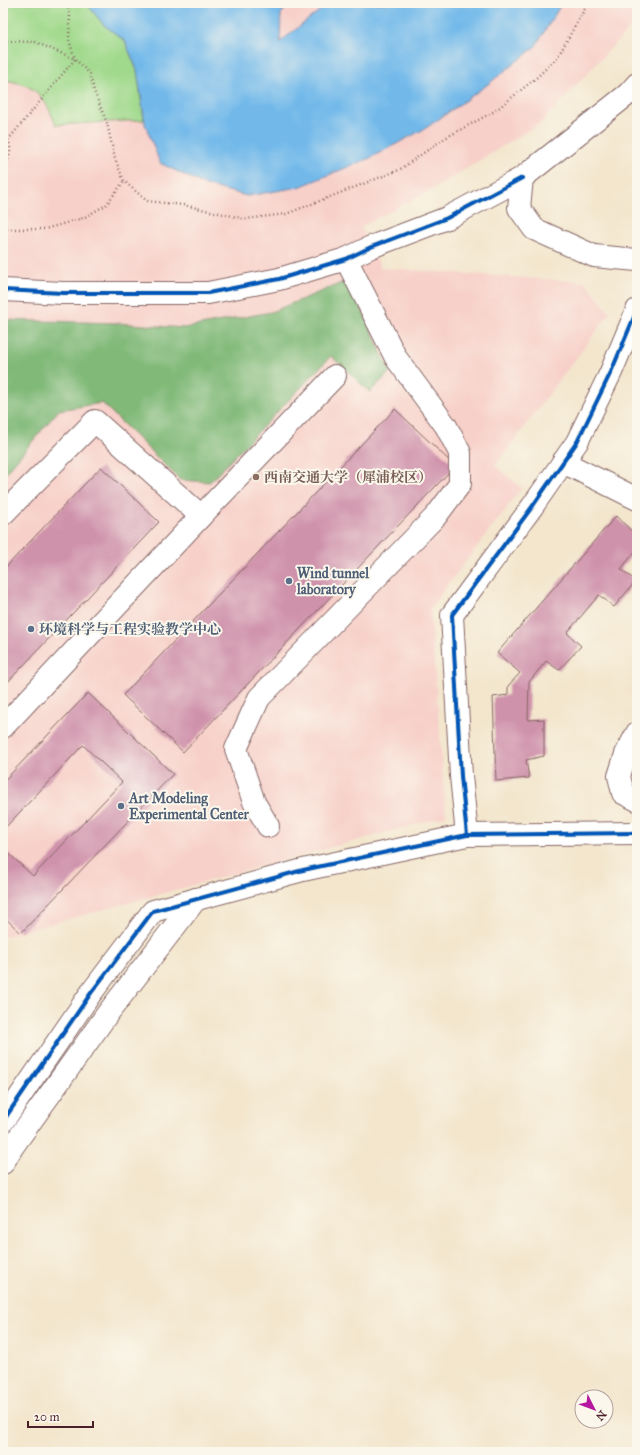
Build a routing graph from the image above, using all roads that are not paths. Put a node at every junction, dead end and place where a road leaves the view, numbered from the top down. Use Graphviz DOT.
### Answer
graph roads {
  1 [pos="637,84"];
  2 [pos="522,178"];
  3 [pos="346,259"];
  4 [pos="637,260"];
  5 [pos="3,290"];
  6 [pos="637,310"];
  7 [pos="335,376"];
  8 [pos="563,462"];
  9 [pos="637,499"];
  10 [pos="3,514"];
  11 [pos="201,516"];
  12 [pos="3,727"];
  13 [pos="637,733"];
  14 [pos="637,800"];
  15 [pos="268,826"];
  16 [pos="637,833"];
  17 [pos="467,835"];
  18 [pos="196,899"];
  19 [pos="3,1121"];
  20 [pos="3,1163"];
  1 -- 2 [label="street"];
  2 -- 3 [label="street"];
  2 -- 4 [label="street"];
  3 -- 5 [label="street"];
  3 -- 15 [label="street"];
  6 -- 8 [label="street"];
  7 -- 11 [label="street"];
  8 -- 9 [label="street"];
  8 -- 17 [label="street"];
  10 -- 11 [label="street"];
  11 -- 12 [label="street"];
  13 -- 14 [label="street"];
  16 -- 17 [label="street"];
  17 -- 18 [label="street"];
  18 -- 19 [label="street"];
  18 -- 20 [label="street"];
}
